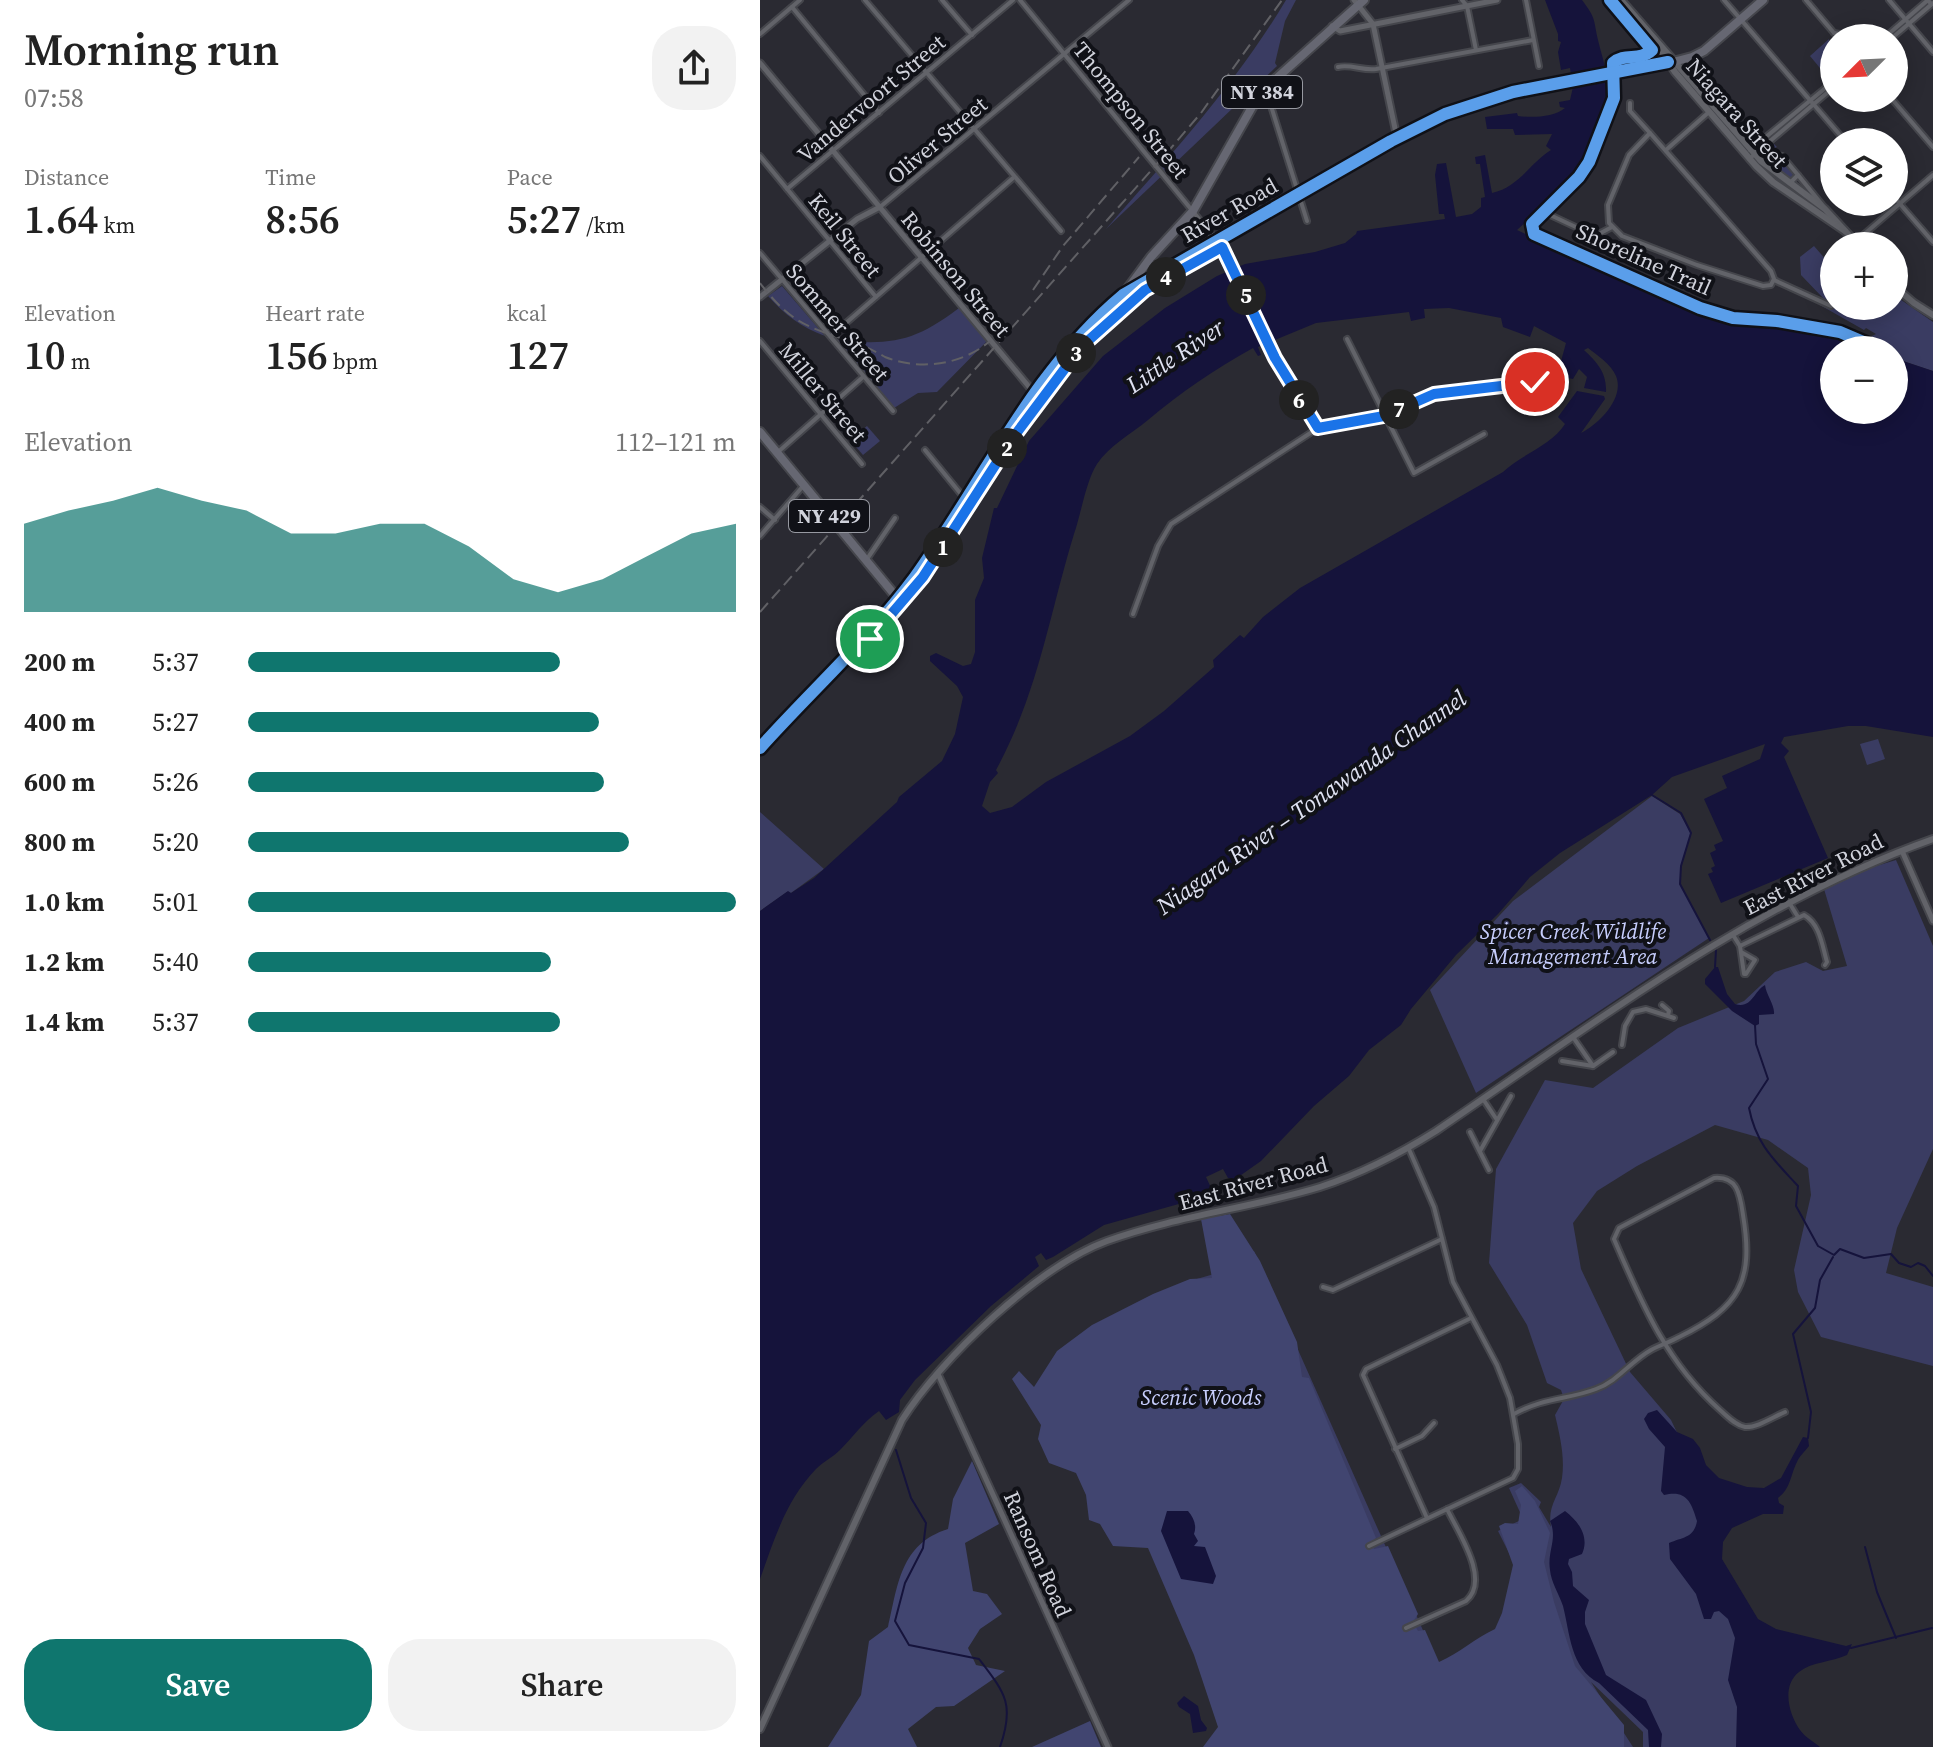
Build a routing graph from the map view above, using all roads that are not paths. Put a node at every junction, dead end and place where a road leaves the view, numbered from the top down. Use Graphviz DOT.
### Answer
graph roads {
  1 [pos="800,0"];
  2 [pos="865,0"];
  3 [pos="942,0"];
  4 [pos="1013,0"];
  5 [pos="1020,0"];
  6 [pos="1129,0"];
  7 [pos="1462,0"];
  8 [pos="1497,0"];
  9 [pos="1526,0"];
  10 [pos="1621,0"];
  11 [pos="1724,0"];
  12 [pos="1763,0"];
  13 [pos="1806,0"];
  14 [pos="1889,0"];
  15 [pos="1358,2"];
  16 [pos="1931,2"];
  17 [pos="1467,6"];
  18 [pos="792,7"];
  19 [pos="1741,19"];
  20 [pos="1907,21"];
  21 [pos="1373,24"];
  22 [pos="1825,24"];
  23 [pos="1903,24"];
  24 [pos="1904,24"];
  25 [pos="1332,26"];
  26 [pos="760,34"];
  27 [pos="972,35"];
  28 [pos="1533,40"];
  29 [pos="1476,50"];
  30 [pos="1933,52"];
  31 [pos="1065,54"];
  32 [pos="1672,62"];
  33 [pos="760,63"];
  34 [pos="1539,66"];
  35 [pos="1338,67"];
  36 [pos="1383,68"];
  37 [pos="926,73"];
  38 [pos="1265,88"];
  39 [pos="1820,95"];
  40 [pos="1820,97"];
  41 [pos="1630,103"];
  42 [pos="1812,103"];
  43 [pos="1712,110"];
  44 [pos="1903,112"];
  45 [pos="879,113"];
  46 [pos="1834,128"];
  47 [pos="973,130"];
  48 [pos="1650,133"];
  49 [pos="1397,138"];
  50 [pos="1933,147"];
  51 [pos="833,150"];
  52 [pos="1666,150"];
  53 [pos="1750,154"];
  54 [pos="1772,154"];
  55 [pos="760,156"];
  56 [pos="1798,175"];
  57 [pos="1933,175"];
  58 [pos="1013,178"];
  59 [pos="1789,184"];
  60 [pos="787,189"];
  61 [pos="1299,194"];
  62 [pos="1908,197"];
  63 [pos="1820,203"];
  64 [pos="1820,206"];
  65 [pos="880,207"];
  66 [pos="1193,211"];
  67 [pos="1908,213"];
  68 [pos="1548,214"];
  69 [pos="1831,216"];
  70 [pos="1887,216"];
  71 [pos="1307,221"];
  72 [pos="1612,227"];
  73 [pos="1061,231"];
  74 [pos="1845,231"];
  75 [pos="1870,232"];
  76 [pos="1217,240"];
  77 [pos="830,241"];
  78 [pos="1933,242"];
  79 [pos="760,253"];
  80 [pos="922,257"];
  81 [pos="782,279"];
  82 [pos="1774,280"];
  83 [pos="1123,295"];
  84 [pos="760,297"];
  85 [pos="876,297"];
  86 [pos="1820,298"];
  87 [pos="1908,298"];
  88 [pos="1933,315"];
  89 [pos="831,336"];
  90 [pos="1347,339"];
  91 [pos="760,341"];
  92 [pos="863,377"];
  93 [pos="1547,381"];
  94 [pos="1036,395"];
  95 [pos="893,411"];
  96 [pos="821,414"];
  97 [pos="1384,416"];
  98 [pos="1318,428"];
  99 [pos="760,432"];
  100 [pos="1484,434"];
  101 [pos="925,450"];
  102 [pos="777,453"];
  103 [pos="862,464"];
  104 [pos="804,485"];
  105 [pos="965,499"];
  106 [pos="760,507"];
  107 [pos="895,518"];
  108 [pos="775,520"];
  109 [pos="760,536"];
  110 [pos="866,561"];
  111 [pos="898,599"];
  112 [pos="1133,614"];
  113 [pos="760,748"];
  114 [pos="1933,839"];
  115 [pos="1902,850"];
  116 [pos="1790,904"];
  117 [pos="1798,917"];
  118 [pos="1933,921"];
  119 [pos="1733,935"];
  120 [pos="1740,949"];
  121 [pos="1825,965"];
  122 [pos="1663,998"];
  123 [pos="1625,1001"];
  124 [pos="1662,1005"];
  125 [pos="1658,1011"];
  126 [pos="1633,1012"];
  127 [pos="1573,1037"];
  128 [pos="1622,1045"];
  129 [pos="1613,1052"];
  130 [pos="1562,1061"];
  131 [pos="1593,1066"];
  132 [pos="1511,1096"];
  133 [pos="1483,1099"];
  134 [pos="1497,1120"];
  135 [pos="1470,1132"];
  136 [pos="1408,1147"];
  137 [pos="1480,1151"];
  138 [pos="1489,1170"];
  139 [pos="1442,1239"];
  140 [pos="1323,1287"];
  141 [pos="1471,1318"];
  142 [pos="1664,1344"];
  143 [pos="938,1374"];
  144 [pos="1785,1412"];
  145 [pos="1514,1414"];
  146 [pos="1434,1423"];
  147 [pos="1395,1449"];
  148 [pos="1447,1509"];
  149 [pos="1427,1518"];
  150 [pos="1369,1546"];
  151 [pos="1406,1628"];
  152 [pos="760,1729"];
  153 [pos="1108,1747"];
  1 -- 18 [label="street"];
  2 -- 37 [label="street"];
  3 -- 27 [label="street"];
  4 -- 27 [label="street, Vandervoort Street"];
  5 -- 31 [label="street, Thompson Street"];
  6 -- 31 [label="street, Oliver Street"];
  7 -- 17 [label="street"];
  8 -- 17 [label="street"];
  9 -- 28 [label="street"];
  10 -- 32 [label="main road, Niagara Street"];
  11 -- 19 [label="street"];
  12 -- 19 [label="main road, River Road"];
  13 -- 22 [label="street"];
  14 -- 20 [label="street"];
  15 -- 21 [label="street"];
  15 -- 25 [label="main road, NY 384"];
  16 -- 20 [label="street"];
  17 -- 21 [label="street"];
  17 -- 29 [label="street"];
  18 -- 26 [label="street"];
  18 -- 45 [label="street"];
  19 -- 32 [label="main road, River Road"];
  19 -- 42 [label="street"];
  20 -- 23 [label="street"];
  20 -- 24 [label="street"];
  20 -- 30 [label="street"];
  21 -- 25 [label="street"];
  21 -- 36 [label="street"];
  25 -- 38 [label="main road, NY 384"];
  27 -- 37 [label="street, Vandervoort Street"];
  28 -- 29 [label="street"];
  28 -- 34 [label="street"];
  29 -- 36 [label="street"];
  31 -- 47 [label="street, Oliver Street"];
  31 -- 66 [label="street, Thompson Street"];
  32 -- 43 [label="main road, Niagara Street"];
  32 -- 49 [label="main road, River Road"];
  33 -- 51 [label="street, Robinson Street"];
  35 -- 36 [label="street"];
  36 -- 49 [label="street"];
  37 -- 45 [label="street, Vandervoort Street"];
  37 -- 47 [label="street"];
  38 -- 61 [label="street"];
  38 -- 66 [label="main road, NY 384"];
  39 -- 42 [label="street"];
  40 -- 42 [label="street"];
  41 -- 48 [label="street"];
  42 -- 46 [label="street"];
  42 -- 53 [label="street"];
  43 -- 52 [label="street"];
  43 -- 53 [label="main road, Niagara Street"];
  44 -- 50 [label="street"];
  45 -- 51 [label="street, Vandervoort Street"];
  47 -- 58 [label="street"];
  47 -- 65 [label="street, Oliver Street"];
  48 -- 52 [label="street"];
  48 -- 72 [label="street"];
  49 -- 61 [label="main road, River Road"];
  51 -- 60 [label="street, Vandervoort Street"];
  51 -- 65 [label="street, Robinson Street"];
  52 -- 82 [label="street"];
  53 -- 59 [label="main road, Niagara Street"];
  53 -- 74 [label="main road, Niagara Street"];
  54 -- 56 [label="street, Niagara Street"];
  55 -- 60 [label="street, Keil Street"];
  56 -- 59 [label="street, Niagara Street"];
  56 -- 63 [label="street, Niagara Street"];
  57 -- 62 [label="street"];
  58 -- 73 [label="street"];
  58 -- 80 [label="street"];
  59 -- 64 [label="main road, Niagara Street"];
  60 -- 77 [label="street, Keil Street"];
  61 -- 71 [label="street"];
  61 -- 76 [label="main road, River Road"];
  65 -- 77 [label="street, Oliver Street"];
  65 -- 80 [label="street, Robinson Street"];
  66 -- 76 [label="street, Thompson Street"];
  66 -- 83 [label="main road, NY 384"];
  67 -- 78 [label="street"];
  68 -- 72 [label="street"];
  69 -- 74 [label="main road, Niagara Street"];
  70 -- 75 [label="street"];
  72 -- 82 [label="street"];
  76 -- 83 [label="main road, River Road"];
  76 -- 98 [label="street, Thompson Street"];
  77 -- 81 [label="street, Oliver Street"];
  77 -- 85 [label="street, Keil Street"];
  79 -- 81 [label="street, Sommer Street"];
  80 -- 85 [label="street"];
  80 -- 94 [label="street, Robinson Street"];
  81 -- 84 [label="street, Oliver Street"];
  81 -- 89 [label="street, Sommer Street"];
  82 -- 86 [label="street"];
  83 -- 94 [label="main road, River Road"];
  85 -- 89 [label="street"];
  87 -- 88 [label="main road"];
  89 -- 92 [label="street, Sommer Street"];
  90 -- 97 [label="street"];
  91 -- 96 [label="street, Miller Street"];
  92 -- 95 [label="street, Sommer Street"];
  92 -- 96 [label="street"];
  93 -- 97 [label="street"];
  94 -- 105 [label="main road, River Road"];
  96 -- 102 [label="street"];
  96 -- 103 [label="street, Miller Street"];
  97 -- 98 [label="street"];
  97 -- 100 [label="street"];
  98 -- 112 [label="street"];
  99 -- 102 [label="main road, NY 429"];
  101 -- 105 [label="street"];
  102 -- 104 [label="main road, NY 429"];
  104 -- 108 [label="street"];
  104 -- 110 [label="main road, NY 429"];
  105 -- 111 [label="main road, River Road"];
  106 -- 108 [label="street"];
  107 -- 110 [label="street"];
  108 -- 109 [label="street"];
  110 -- 111 [label="main road, NY 429"];
  111 -- 113 [label="main road, River Road"];
  114 -- 115 [label="main road, East River Road"];
  115 -- 116 [label="main road, East River Road"];
  115 -- 118 [label="street"];
  116 -- 117 [label="street"];
  116 -- 119 [label="main road, East River Road"];
  117 -- 120 [label="street"];
  117 -- 121 [label="street"];
  119 -- 120 [label="street"];
  119 -- 123 [label="main road, East River Road"];
  120 -- 120 [label="street"];
  122 -- 124 [label="street"];
  123 -- 126 [label="street"];
  123 -- 127 [label="main road, East River Road"];
  124 -- 125 [label="street"];
  124 -- 125 [label="street"];
  125 -- 126 [label="street"];
  126 -- 128 [label="street"];
  127 -- 131 [label="street"];
  127 -- 133 [label="main road, East River Road"];
  129 -- 131 [label="street"];
  130 -- 131 [label="street"];
  132 -- 134 [label="street"];
  133 -- 134 [label="street"];
  133 -- 136 [label="main road, East River Road"];
  134 -- 137 [label="street"];
  135 -- 137 [label="street"];
  136 -- 139 [label="street"];
  136 -- 143 [label="main road, East River Road"];
  137 -- 138 [label="street"];
  139 -- 140 [label="street"];
  139 -- 141 [label="street"];
  141 -- 145 [label="street"];
  141 -- 147 [label="street"];
  142 -- 142 [label="street"];
  142 -- 144 [label="street"];
  142 -- 145 [label="street"];
  143 -- 152 [label="main road, East River Road"];
  143 -- 153 [label="street, Ransom Road"];
  145 -- 148 [label="street"];
  146 -- 147 [label="street"];
  147 -- 149 [label="street"];
  148 -- 149 [label="street"];
  148 -- 151 [label="street"];
  149 -- 150 [label="street"];
}
